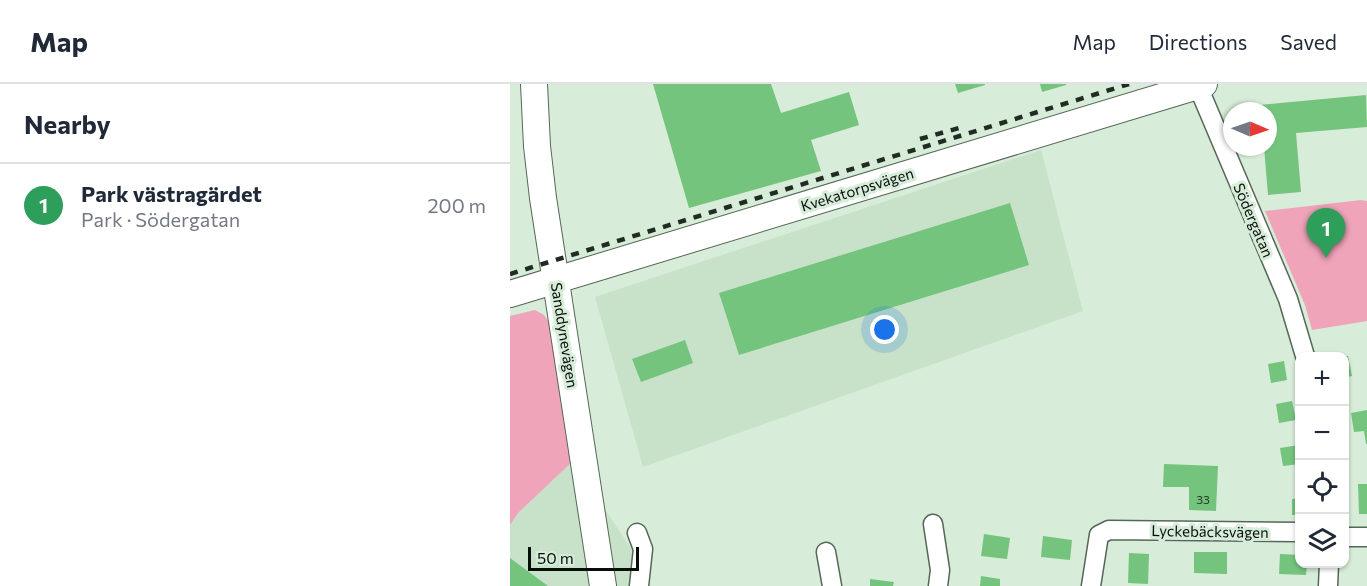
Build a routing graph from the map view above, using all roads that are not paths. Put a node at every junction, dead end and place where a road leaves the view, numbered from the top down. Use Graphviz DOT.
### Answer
graph roads {
  1 [pos="534,84"];
  2 [pos="1200,84"];
  3 [pos="556,281"];
  4 [pos="510,294"];
  5 [pos="1304,352"];
  6 [pos="933,524"];
  7 [pos="1295,532"];
  8 [pos="637,533"];
  9 [pos="1349,537"];
  10 [pos="1367,537"];
  11 [pos="826,552"];
  12 [pos="1329,568"];
  13 [pos="603,586"];
  14 [pos="639,586"];
  15 [pos="832,586"];
  16 [pos="938,586"];
  17 [pos="1091,586"];
  18 [pos="1328,586"];
  1 -- 3 [label="street, Sanddynevägen"];
  2 -- 3 [label="street, Kvekatorpsvägen"];
  2 -- 5 [label="street, Södergatan"];
  3 -- 4 [label="street, Kvekatorpsvägen"];
  3 -- 13 [label="street, Sanddynevägen"];
  6 -- 16 [label="street"];
  7 -- 17 [label="street, Lyckebäcksvägen"];
  8 -- 14 [label="street"];
  9 -- 10 [label="street"];
  11 -- 15 [label="street"];
  12 -- 18 [label="street"];
}
